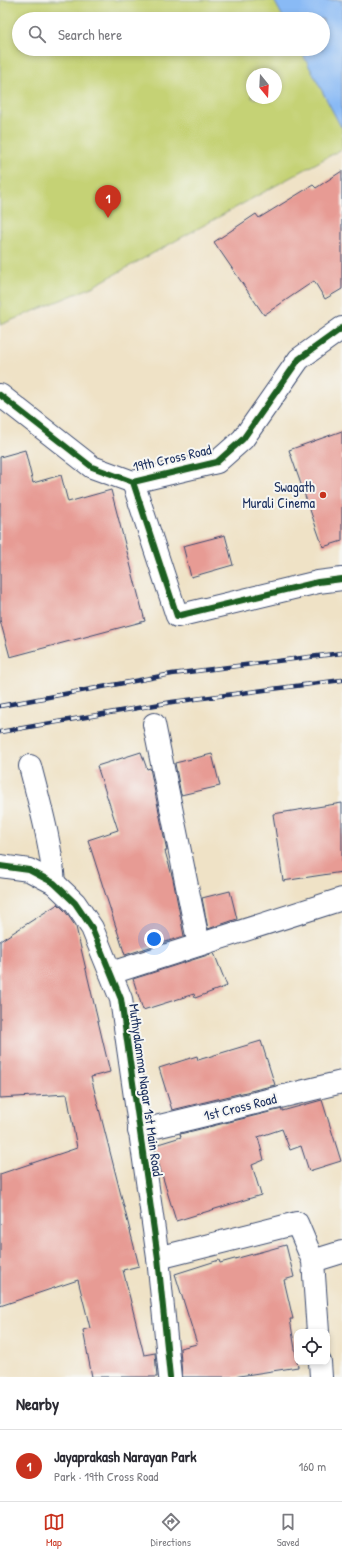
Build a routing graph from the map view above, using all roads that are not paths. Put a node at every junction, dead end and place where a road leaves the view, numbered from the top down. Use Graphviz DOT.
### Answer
graph roads {
  1 [pos="342,328"];
  2 [pos="0,395"];
  3 [pos="133,482"];
  4 [pos="342,578"];
  5 [pos="154,724"];
  6 [pos="30,766"];
  7 [pos="0,866"];
  8 [pos="54,883"];
  9 [pos="342,900"];
  10 [pos="199,945"];
  11 [pos="111,973"];
  12 [pos="342,1082"];
  13 [pos="139,1131"];
  14 [pos="342,1252"];
  15 [pos="158,1258"];
  16 [pos="313,1261"];
  17 [pos="318,1329"];
  18 [pos="320,1365"];
  19 [pos="170,1377"];
  20 [pos="321,1377"];
  1 -- 3 [label="street, 19th Cross Road"];
  2 -- 3 [label="street, 19th Cross Road"];
  3 -- 4 [label="street"];
  5 -- 10 [label="street"];
  6 -- 8 [label="street"];
  7 -- 8 [label="street, Muthyalamma Nagar 1st Main Road"];
  8 -- 11 [label="street, Muthyalamma Nagar 1st Main Road"];
  9 -- 10 [label="street"];
  10 -- 11 [label="street"];
  11 -- 13 [label="street, Muthyalamma Nagar 1st Main Road"];
  12 -- 13 [label="street, 1st Cross Road"];
  13 -- 15 [label="street, Muthyalamma Nagar 1st Main Road"];
  14 -- 16 [label="street"];
  15 -- 16 [label="street"];
  15 -- 19 [label="street, Muthyalamma Nagar 1st Main Road"];
  16 -- 17 [label="street"];
  18 -- 20 [label="street"];
}
